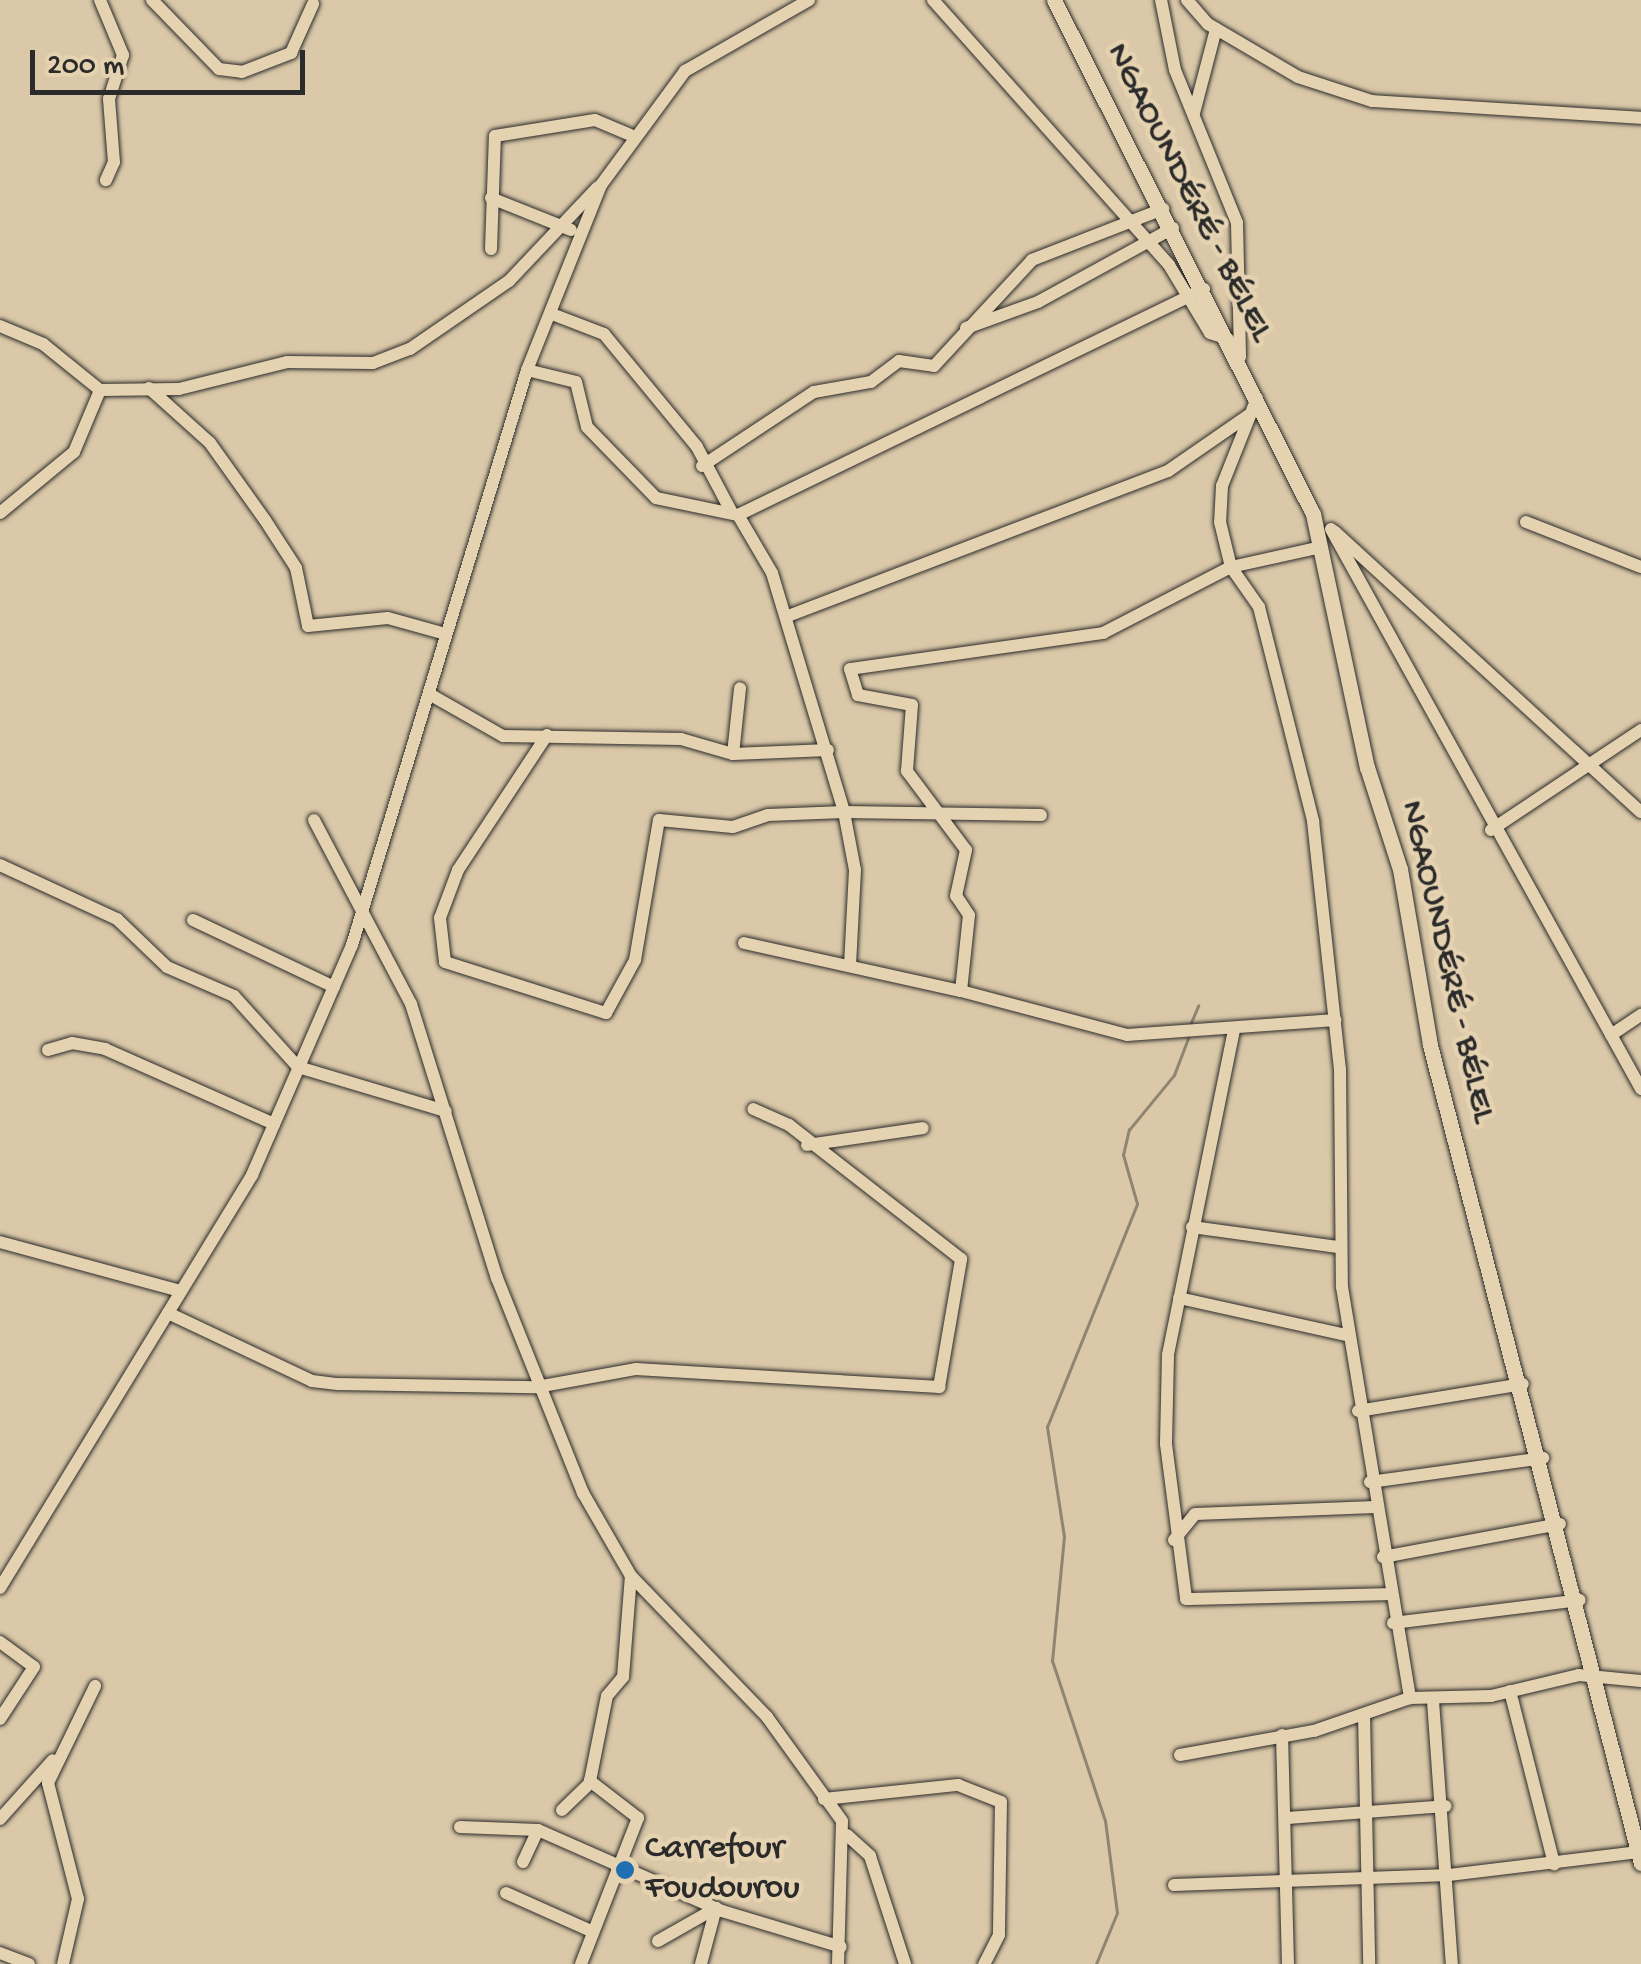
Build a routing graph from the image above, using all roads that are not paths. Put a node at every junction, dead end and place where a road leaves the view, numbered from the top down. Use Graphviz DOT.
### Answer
graph roads {
  1 [pos="100,0"];
  2 [pos="152,0"];
  3 [pos="808,0"];
  4 [pos="932,0"];
  5 [pos="1054,0"];
  6 [pos="1161,0"];
  7 [pos="1187,0"];
  8 [pos="313,4"];
  9 [pos="1216,29"];
  10 [pos="1193,115"];
  11 [pos="1641,118"];
  12 [pos="630,135"];
  13 [pos="106,180"];
  14 [pos="601,184"];
  15 [pos="491,198"];
  16 [pos="1163,208"];
  17 [pos="1130,222"];
  18 [pos="1173,228"];
  19 [pos="566,229"];
  20 [pos="582,236"];
  21 [pos="1150,244"];
  22 [pos="490,250"];
  23 [pos="1204,289"];
  24 [pos="1186,298"];
  25 [pos="552,314"];
  26 [pos="0,326"];
  27 [pos="966,328"];
  28 [pos="1228,340"];
  29 [pos="1240,357"];
  30 [pos="527,370"];
  31 [pos="147,387"];
  32 [pos="100,390"];
  33 [pos="1254,406"];
  34 [pos="704,464"];
  35 [pos="0,513"];
  36 [pos="735,513"];
  37 [pos="1313,514"];
  38 [pos="1526,522"];
  39 [pos="1332,528"];
  40 [pos="1320,547"];
  41 [pos="1231,567"];
  42 [pos="1641,567"];
  43 [pos="788,616"];
  44 [pos="442,632"];
  45 [pos="740,688"];
  46 [pos="431,695"];
  47 [pos="1641,730"];
  48 [pos="547,735"];
  49 [pos="828,750"];
  50 [pos="733,754"];
  51 [pos="1586,762"];
  52 [pos="844,812"];
  53 [pos="1641,812"];
  54 [pos="939,814"];
  55 [pos="1042,815"];
  56 [pos="314,820"];
  57 [pos="1491,830"];
  58 [pos="0,865"];
  59 [pos="364,910"];
  60 [pos="193,920"];
  61 [pos="744,943"];
  62 [pos="850,966"];
  63 [pos="334,987"];
  64 [pos="961,991"];
  65 [pos="1641,1016"];
  66 [pos="1336,1020"];
  67 [pos="1234,1030"];
  68 [pos="1611,1035"];
  69 [pos="48,1050"];
  70 [pos="298,1067"];
  71 [pos="1641,1090"];
  72 [pos="753,1109"];
  73 [pos="446,1112"];
  74 [pos="274,1124"];
  75 [pos="922,1128"];
  76 [pos="805,1146"];
  77 [pos="1192,1228"];
  78 [pos="0,1242"];
  79 [pos="1338,1247"];
  80 [pos="180,1291"];
  81 [pos="1179,1298"];
  82 [pos="168,1313"];
  83 [pos="1350,1336"];
  84 [pos="1523,1384"];
  85 [pos="537,1387"];
  86 [pos="1358,1411"];
  87 [pos="1543,1458"];
  88 [pos="1370,1482"];
  89 [pos="1375,1507"];
  90 [pos="1560,1524"];
  91 [pos="1174,1540"];
  92 [pos="1383,1557"];
  93 [pos="631,1576"];
  94 [pos="0,1588"];
  95 [pos="1387,1594"];
  96 [pos="1580,1600"];
  97 [pos="1393,1624"];
  98 [pos="0,1642"];
  99 [pos="1599,1677"];
  100 [pos="1641,1681"];
  101 [pos="95,1686"];
  102 [pos="1510,1691"];
  103 [pos="1410,1698"];
  104 [pos="1433,1701"];
  105 [pos="1364,1716"];
  106 [pos="0,1720"];
  107 [pos="1282,1736"];
  108 [pos="1180,1755"];
  109 [pos="55,1758"];
  110 [pos="590,1783"];
  111 [pos="824,1799"];
  112 [pos="1446,1806"];
  113 [pos="562,1810"];
  114 [pos="1366,1817"];
  115 [pos="1287,1818"];
  116 [pos="0,1820"];
  117 [pos="460,1827"];
  118 [pos="538,1830"];
  119 [pos="847,1835"];
  120 [pos="1640,1858"];
  121 [pos="523,1862"];
  122 [pos="1554,1864"];
  123 [pos="617,1867"];
  124 [pos="1447,1875"];
  125 [pos="1367,1878"];
  126 [pos="1290,1881"];
  127 [pos="1174,1885"];
  128 [pos="506,1893"];
  129 [pos="716,1908"];
  130 [pos="593,1932"];
  131 [pos="658,1941"];
  132 [pos="841,1947"];
  133 [pos="0,1953"];
  134 [pos="29,1964"];
  135 [pos="63,1964"];
  136 [pos="580,1964"];
  137 [pos="701,1964"];
  138 [pos="838,1964"];
  139 [pos="905,1964"];
  140 [pos="984,1964"];
  141 [pos="1288,1964"];
  142 [pos="1369,1964"];
  143 [pos="1452,1964"];
  1 -- 13 [label="street"];
  2 -- 8 [label="street"];
  3 -- 12 [label="street"];
  4 -- 17 [label="street"];
  5 -- 16 [label="main road, NGAOUNDÉRÉ - BÉLEL"];
  6 -- 10 [label="street"];
  7 -- 9 [label="street"];
  9 -- 10 [label="street"];
  9 -- 11 [label="street"];
  10 -- 29 [label="street"];
  12 -- 14 [label="street"];
  12 -- 15 [label="street"];
  14 -- 19 [label="street"];
  14 -- 20 [label="street"];
  15 -- 19 [label="street"];
  15 -- 22 [label="street"];
  16 -- 17 [label="street"];
  16 -- 18 [label="main road, NGAOUNDÉRÉ - BÉLEL"];
  17 -- 21 [label="street"];
  17 -- 27 [label="street"];
  18 -- 21 [label="street"];
  18 -- 23 [label="main road, NGAOUNDÉRÉ - BÉLEL"];
  19 -- 20 [label="street"];
  19 -- 31 [label="street"];
  20 -- 25 [label="street"];
  21 -- 24 [label="street"];
  21 -- 27 [label="street"];
  23 -- 24 [label="street"];
  23 -- 28 [label="main road, NGAOUNDÉRÉ - BÉLEL"];
  24 -- 28 [label="street"];
  24 -- 36 [label="street"];
  25 -- 30 [label="street"];
  25 -- 34 [label="street"];
  26 -- 32 [label="street"];
  27 -- 34 [label="street"];
  28 -- 29 [label="main road, NGAOUNDÉRÉ - BÉLEL"];
  29 -- 33 [label="main road, NGAOUNDÉRÉ - BÉLEL"];
  30 -- 36 [label="street"];
  30 -- 44 [label="street"];
  31 -- 32 [label="street"];
  31 -- 44 [label="street"];
  32 -- 35 [label="street"];
  33 -- 37 [label="main road, NGAOUNDÉRÉ - BÉLEL"];
  33 -- 41 [label="street"];
  33 -- 43 [label="street"];
  34 -- 36 [label="street"];
  36 -- 43 [label="street"];
  37 -- 39 [label="street"];
  37 -- 40 [label="main road, NGAOUNDÉRÉ - BÉLEL"];
  38 -- 42 [label="street"];
  39 -- 51 [label="street"];
  39 -- 57 [label="street"];
  40 -- 41 [label="street"];
  40 -- 84 [label="main road, NGAOUNDÉRÉ - BÉLEL"];
  41 -- 54 [label="street"];
  41 -- 66 [label="street"];
  43 -- 49 [label="street"];
  44 -- 46 [label="street"];
  45 -- 50 [label="street"];
  46 -- 48 [label="street"];
  46 -- 59 [label="street"];
  47 -- 51 [label="street"];
  48 -- 50 [label="street"];
  48 -- 52 [label="street"];
  49 -- 50 [label="street"];
  49 -- 52 [label="street"];
  51 -- 53 [label="street"];
  51 -- 57 [label="street"];
  52 -- 54 [label="street"];
  52 -- 62 [label="street"];
  54 -- 55 [label="street"];
  54 -- 64 [label="street"];
  56 -- 59 [label="street"];
  57 -- 68 [label="street"];
  58 -- 70 [label="street"];
  59 -- 63 [label="street"];
  59 -- 73 [label="street"];
  60 -- 63 [label="street"];
  61 -- 62 [label="street"];
  62 -- 64 [label="street"];
  63 -- 70 [label="street"];
  64 -- 67 [label="street"];
  65 -- 68 [label="street"];
  66 -- 67 [label="street"];
  66 -- 79 [label="street"];
  67 -- 77 [label="street"];
  68 -- 71 [label="street"];
  69 -- 74 [label="street"];
  70 -- 73 [label="street"];
  70 -- 74 [label="street"];
  72 -- 76 [label="street"];
  73 -- 85 [label="street"];
  74 -- 80 [label="street"];
  75 -- 76 [label="street"];
  76 -- 85 [label="street"];
  77 -- 79 [label="street"];
  77 -- 81 [label="street"];
  78 -- 80 [label="street"];
  79 -- 83 [label="street"];
  80 -- 82 [label="street"];
  81 -- 83 [label="street"];
  81 -- 91 [label="street"];
  82 -- 85 [label="street"];
  82 -- 94 [label="street"];
  83 -- 86 [label="street"];
  84 -- 86 [label="street"];
  84 -- 87 [label="main road, NGAOUNDÉRÉ - BÉLEL"];
  85 -- 93 [label="street"];
  86 -- 88 [label="street"];
  87 -- 88 [label="street"];
  87 -- 90 [label="main road, NGAOUNDÉRÉ - BÉLEL"];
  88 -- 89 [label="street"];
  89 -- 91 [label="street"];
  89 -- 92 [label="street"];
  90 -- 92 [label="street"];
  90 -- 96 [label="main road, NGAOUNDÉRÉ - BÉLEL"];
  91 -- 95 [label="street"];
  92 -- 95 [label="street"];
  93 -- 110 [label="street"];
  93 -- 111 [label="street"];
  95 -- 97 [label="street"];
  96 -- 97 [label="street"];
  96 -- 99 [label="main road, NGAOUNDÉRÉ - BÉLEL"];
  97 -- 103 [label="street"];
  98 -- 106 [label="street"];
  99 -- 100 [label="street"];
  99 -- 102 [label="street"];
  99 -- 120 [label="main road, NGAOUNDÉRÉ - BÉLEL"];
  101 -- 109 [label="street"];
  102 -- 104 [label="street"];
  102 -- 122 [label="street"];
  103 -- 104 [label="street"];
  103 -- 105 [label="street"];
  104 -- 112 [label="street"];
  105 -- 107 [label="street"];
  105 -- 114 [label="street"];
  107 -- 108 [label="street"];
  107 -- 115 [label="street"];
  109 -- 116 [label="street"];
  109 -- 135 [label="street"];
  110 -- 113 [label="street"];
  110 -- 123 [label="street"];
  111 -- 119 [label="street"];
  111 -- 140 [label="street"];
  112 -- 114 [label="street"];
  112 -- 124 [label="street"];
  114 -- 115 [label="street"];
  114 -- 125 [label="street"];
  115 -- 126 [label="street"];
  117 -- 118 [label="street"];
  118 -- 121 [label="street"];
  118 -- 123 [label="street"];
  119 -- 132 [label="street"];
  119 -- 139 [label="street"];
  120 -- 122 [label="street"];
  122 -- 124 [label="street"];
  123 -- 129 [label="street"];
  123 -- 130 [label="street"];
  124 -- 125 [label="street"];
  124 -- 143 [label="street"];
  125 -- 126 [label="street"];
  125 -- 142 [label="street"];
  126 -- 127 [label="street"];
  126 -- 141 [label="street"];
  128 -- 130 [label="street"];
  129 -- 131 [label="street"];
  129 -- 132 [label="street"];
  129 -- 137 [label="street"];
  130 -- 136 [label="street"];
  132 -- 138 [label="street"];
  133 -- 134 [label="street"];
}
